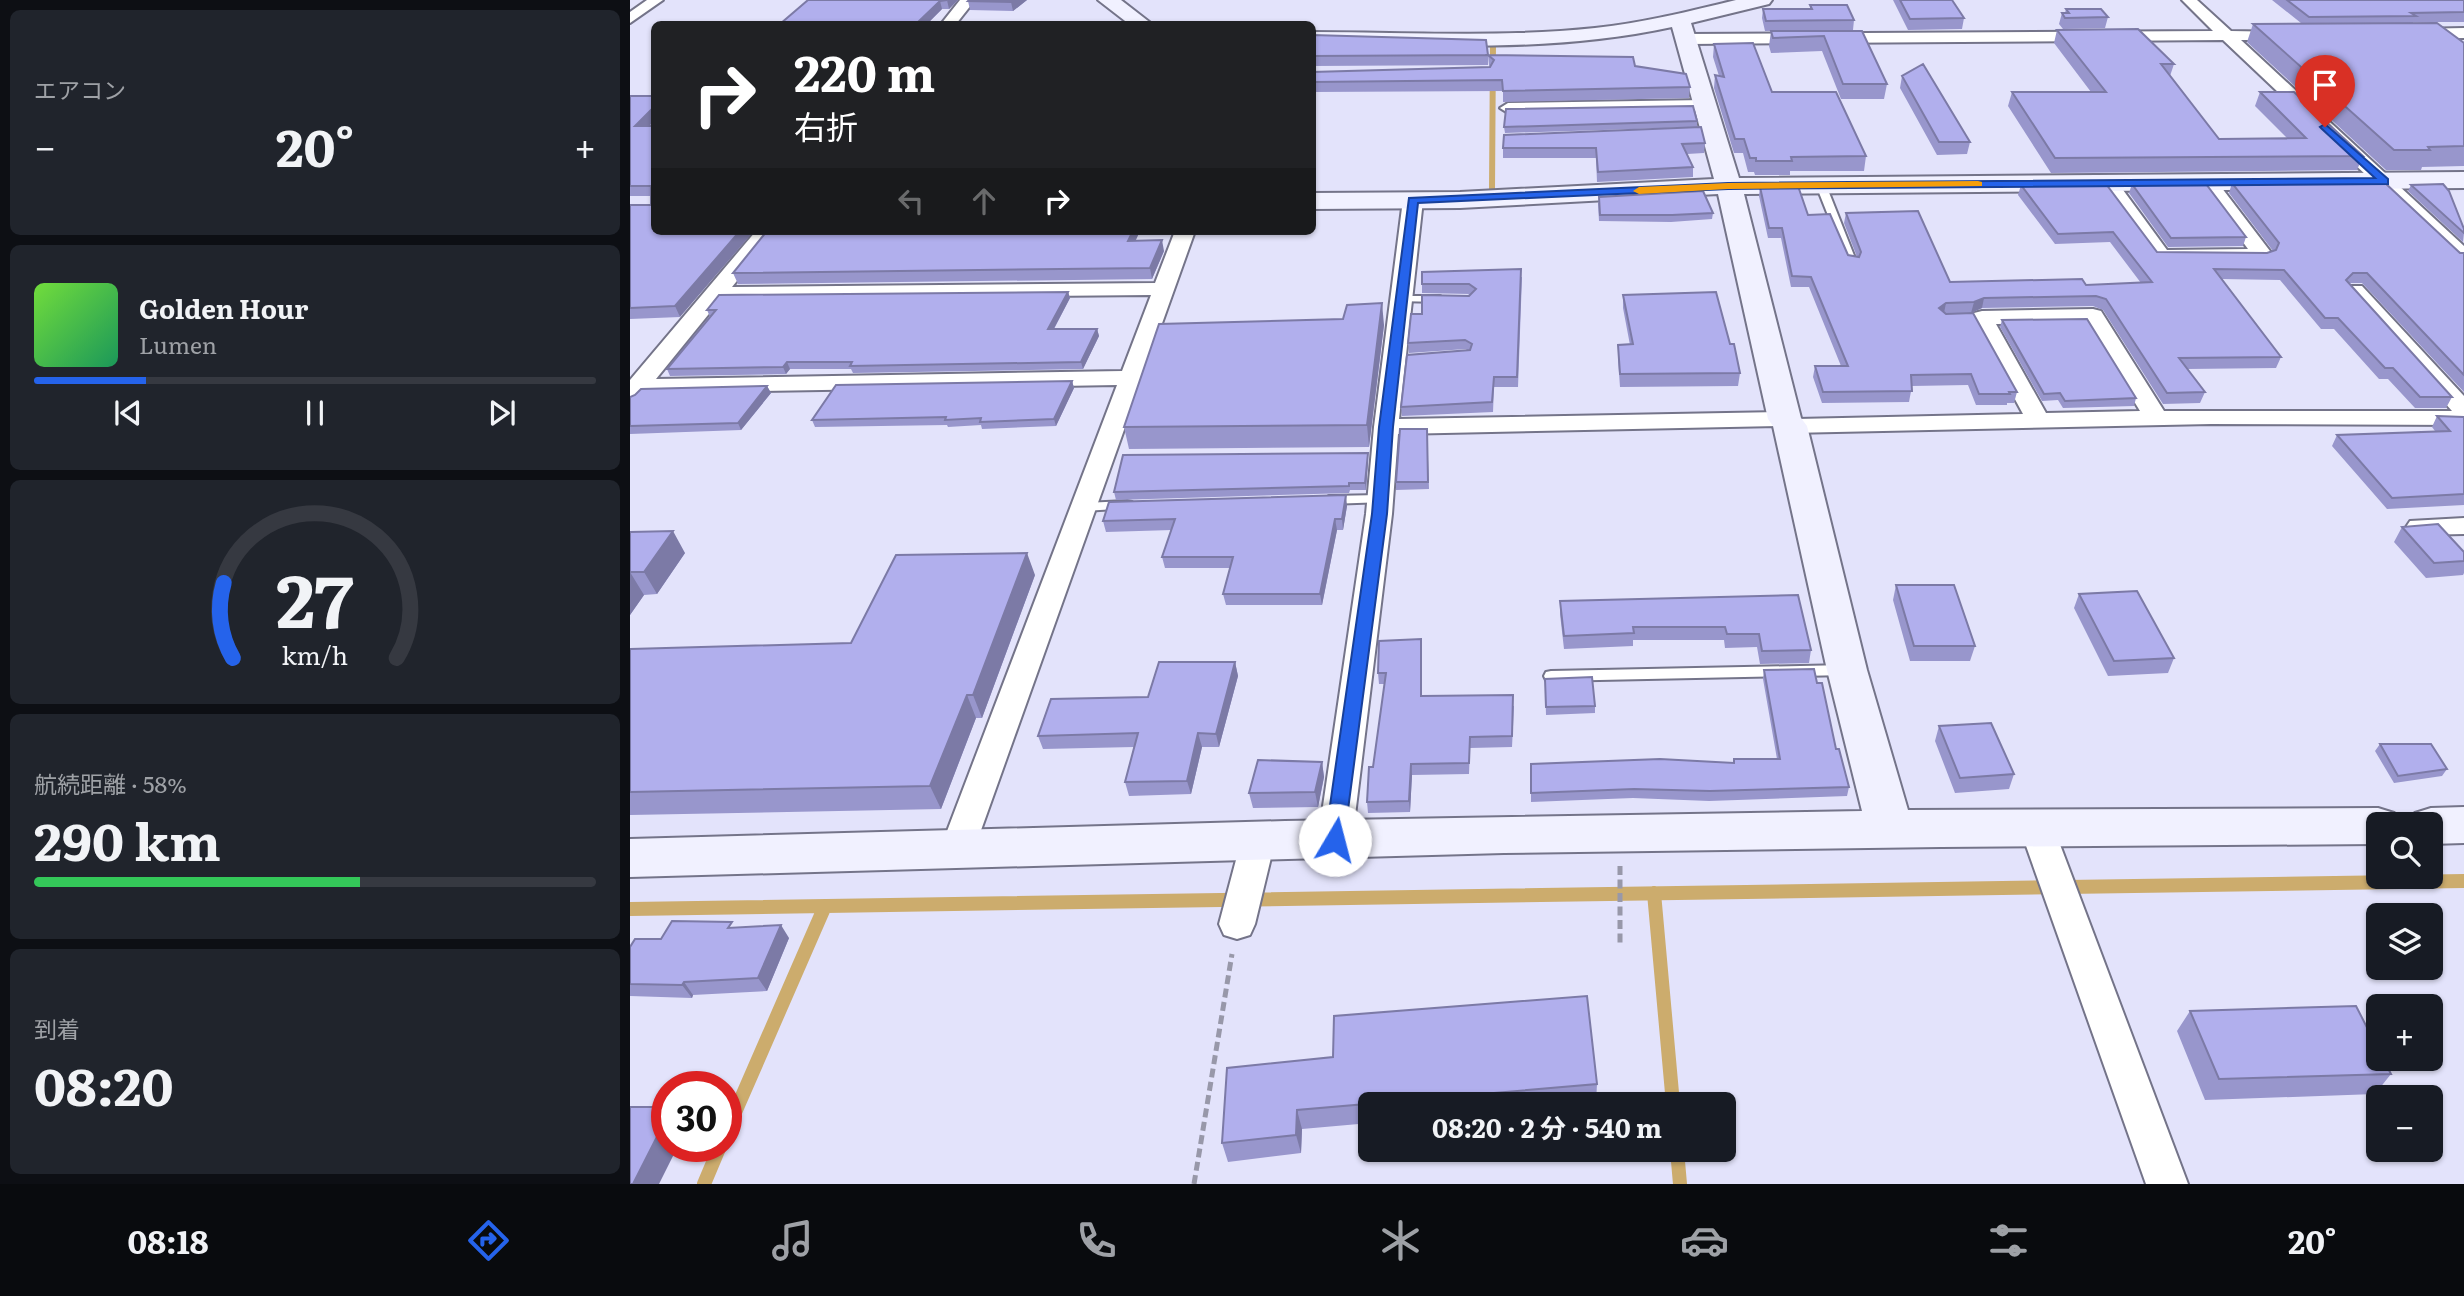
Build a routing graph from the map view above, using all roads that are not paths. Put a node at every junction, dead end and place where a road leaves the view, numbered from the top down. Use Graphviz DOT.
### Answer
graph roads {
  1 [pos="656,0"];
  2 [pos="968,0"];
  3 [pos="1108,0"];
  4 [pos="1762,0"];
  5 [pos="2189,0"];
  6 [pos="630,19"];
  7 [pos="950,21"];
  8 [pos="1138,21"];
  9 [pos="1684,29"];
  10 [pos="2464,33"];
  11 [pos="2398,34"];
  12 [pos="2301,35"];
  13 [pos="2226,36"];
  14 [pos="1316,38"];
  15 [pos="1508,107"];
  16 [pos="1706,123"];
  17 [pos="2464,180"];
  18 [pos="2384,181"];
  19 [pos="2108,183"];
  20 [pos="2208,183"];
  21 [pos="1821,185"];
  22 [pos="1728,186"];
  23 [pos="1413,200"];
  24 [pos="1316,201"];
  25 [pos="764,235"];
  26 [pos="1184,235"];
  27 [pos="2462,252"];
  28 [pos="1852,263"];
  29 [pos="1164,289"];
  30 [pos="2355,290"];
  31 [pos="717,293"];
  32 [pos="1401,299"];
  33 [pos="1456,299"];
  34 [pos="1131,378"];
  35 [pos="634,390"];
  36 [pos="2464,410"];
  37 [pos="2464,418"];
  38 [pos="2157,419"];
  39 [pos="1788,422"];
  40 [pos="2039,422"];
  41 [pos="1386,427"];
  42 [pos="1380,499"];
  43 [pos="1313,501"];
  44 [pos="1138,505"];
  45 [pos="1084,506"];
  46 [pos="2464,526"];
  47 [pos="2419,527"];
  48 [pos="1847,670"];
  49 [pos="1551,676"];
  50 [pos="2036,826"];
  51 [pos="2366,826"];
  52 [pos="1889,829"];
  53 [pos="1335,840"];
  54 [pos="1258,841"];
  55 [pos="958,847"];
  56 [pos="630,858"];
  57 [pos="1237,924"];
  58 [pos="2167,1184"];
  1 -- 6 [label="street"];
  2 -- 7 [label="street"];
  3 -- 8 [label="street"];
  4 -- 9 [label="street"];
  5 -- 13 [label="street"];
  9 -- 13 [label="street"];
  9 -- 14 [label="street"];
  9 -- 16 [label="street"];
  10 -- 11 [label="street"];
  12 -- 13 [label="street"];
  13 -- 18 [label="street"];
  15 -- 16 [label="street"];
  16 -- 22 [label="street"];
  17 -- 18 [label="street"];
  18 -- 20 [label="street"];
  18 -- 27 [label="street"];
  19 -- 20 [label="street"];
  19 -- 20 [label="street"];
  19 -- 21 [label="street"];
  21 -- 22 [label="street"];
  21 -- 28 [label="lane"];
  22 -- 23 [label="street"];
  22 -- 39 [label="street"];
  23 -- 24 [label="street"];
  23 -- 32 [label="street"];
  25 -- 31 [label="street"];
  26 -- 29 [label="street"];
  29 -- 31 [label="street"];
  29 -- 34 [label="street"];
  30 -- 36 [label="street"];
  31 -- 35 [label="street"];
  32 -- 33 [label="lane"];
  32 -- 41 [label="street"];
  34 -- 35 [label="street"];
  34 -- 45 [label="street"];
  37 -- 38 [label="street"];
  38 -- 40 [label="street"];
  38 -- 40 [label="street"];
  39 -- 40 [label="street"];
  39 -- 41 [label="street"];
  39 -- 48 [label="street"];
  41 -- 42 [label="street"];
  42 -- 43 [label="lane"];
  42 -- 53 [label="street"];
  44 -- 45 [label="lane"];
  45 -- 55 [label="street"];
  46 -- 47 [label="street"];
  48 -- 49 [label="lane"];
  48 -- 52 [label="street"];
  50 -- 51 [label="street"];
  50 -- 52 [label="street"];
  50 -- 58 [label="street"];
  52 -- 53 [label="street"];
  53 -- 54 [label="street"];
  54 -- 55 [label="street"];
  54 -- 57 [label="street"];
  55 -- 56 [label="street"];
}
